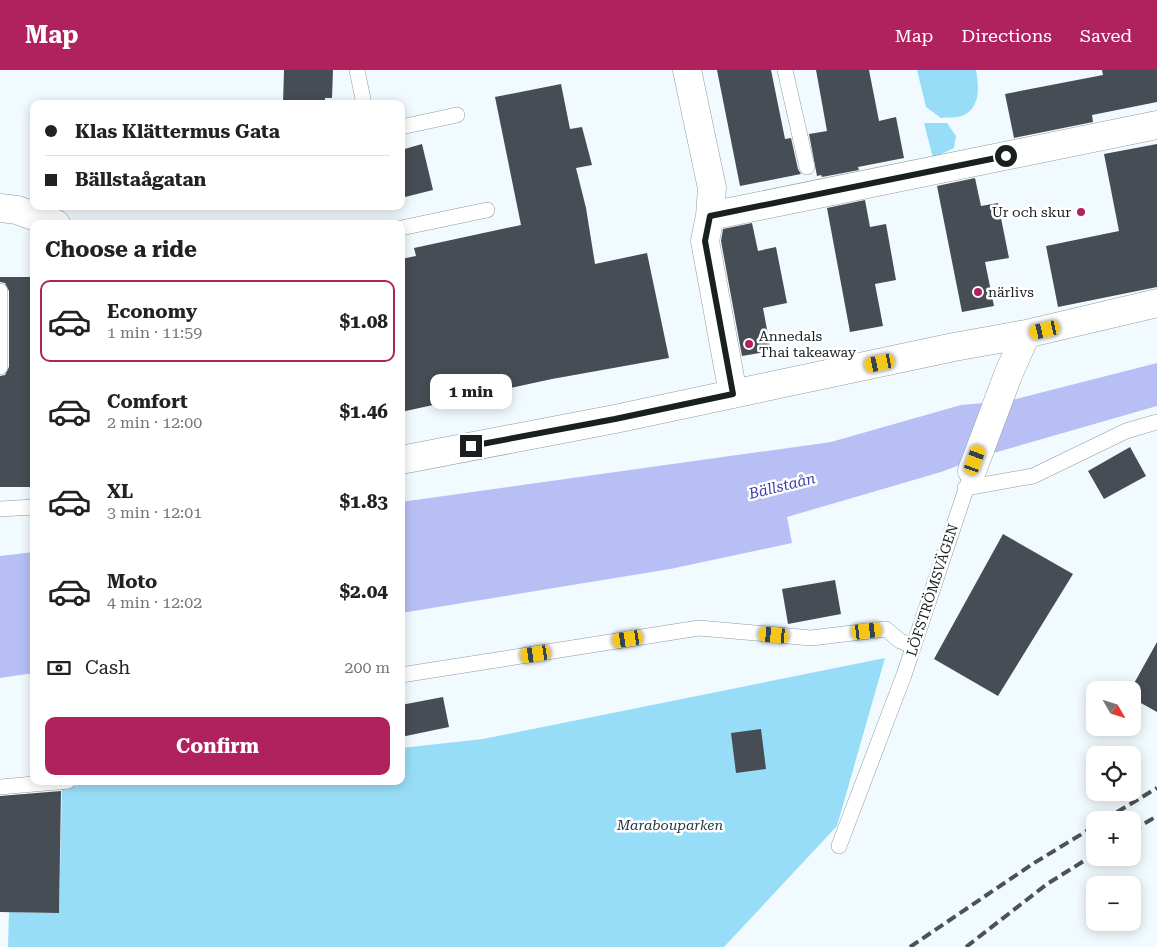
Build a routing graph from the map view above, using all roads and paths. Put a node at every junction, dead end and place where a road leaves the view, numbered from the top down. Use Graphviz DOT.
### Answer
graph roads {
  1 [pos="357,70"];
  2 [pos="687,70"];
  3 [pos="785,70"];
  4 [pos="363,100"];
  5 [pos="457,116"];
  6 [pos="1157,125"];
  7 [pos="405,126"];
  8 [pos="807,167"];
  9 [pos="0,208"];
  10 [pos="487,210"];
  11 [pos="710,216"];
  12 [pos="45,220"];
  13 [pos="405,227"];
  14 [pos="0,291"];
  15 [pos="1157,302"];
  16 [pos="1026,334"];
  17 [pos="0,367"];
  18 [pos="733,394"];
  19 [pos="1157,422"];
  20 [pos="405,459"];
  21 [pos="968,479"];
  22 [pos="30,507"];
  23 [pos="0,509"];
  24 [pos="914,646"];
  25 [pos="405,674"];
  26 [pos="30,785"];
  27 [pos="0,788"];
  28 [pos="839,846"];
  1 -- 4 [label="lane"];
  2 -- 11 [label="street"];
  3 -- 8 [label="lane"];
  5 -- 7 [label="lane"];
  6 -- 11 [label="street"];
  9 -- 12 [label="street"];
  10 -- 13 [label="lane"];
  11 -- 18 [label="street"];
  14 -- 17 [label="lane"];
  15 -- 16 [label="street"];
  16 -- 18 [label="street"];
  16 -- 21 [label="street, LÖFSTRÖMSVÄGEN"];
  18 -- 20 [label="street"];
  19 -- 21 [label="lane"];
  21 -- 24 [label="lane, LÖFSTRÖMSVÄGEN"];
  22 -- 23 [label="lane"];
  24 -- 25 [label="lane"];
  24 -- 28 [label="lane, LÖFSTRÖMSVÄGEN"];
  26 -- 27 [label="lane"];
}
